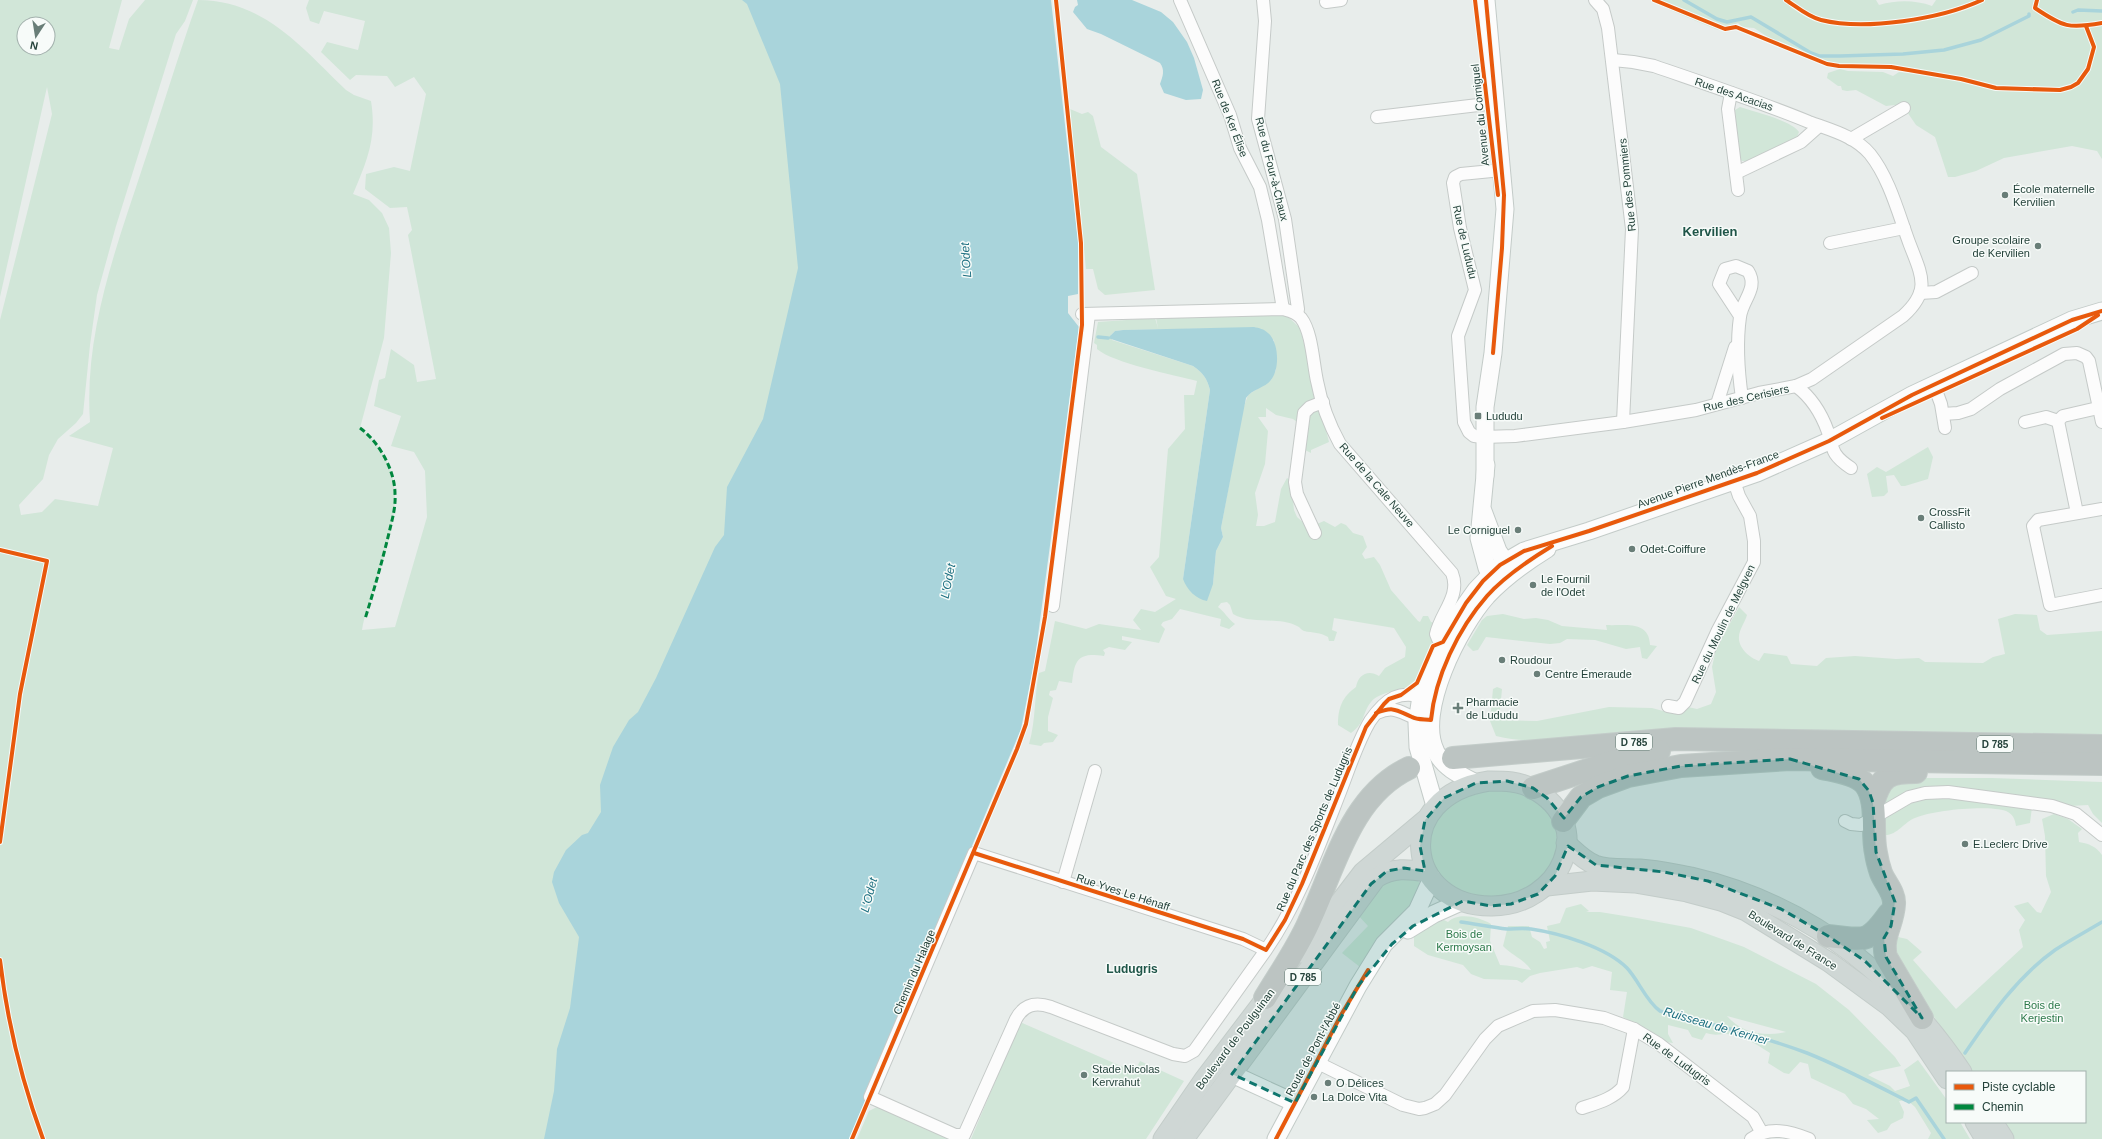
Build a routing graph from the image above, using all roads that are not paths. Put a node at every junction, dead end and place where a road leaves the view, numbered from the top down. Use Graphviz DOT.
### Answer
graph roads {
  1 [pos="1180,0"];
  2 [pos="1263,0"];
  3 [pos="1341,0"];
  4 [pos="1475,0"];
  5 [pos="1486,0"];
  6 [pos="1595,0"];
  7 [pos="1326,2"];
  8 [pos="1613,60"];
  9 [pos="1731,93"];
  10 [pos="1491,104"];
  11 [pos="1904,108"];
  12 [pos="1377,117"];
  13 [pos="1819,126"];
  14 [pos="1851,139"];
  15 [pos="1499,170"];
  16 [pos="1736,173"];
  17 [pos="1738,190"];
  18 [pos="1904,228"];
  19 [pos="1830,243"];
  20 [pos="1972,274"];
  21 [pos="1920,293"];
  22 [pos="1283,309"];
  23 [pos="2102,312"];
  24 [pos="1297,314"];
  25 [pos="1740,316"];
  26 [pos="1736,344"];
  27 [pos="1812,379"];
  28 [pos="1796,386"];
  29 [pos="1935,389"];
  30 [pos="1742,398"];
  31 [pos="1323,402"];
  32 [pos="1813,403"];
  33 [pos="1717,404"];
  34 [pos="2101,408"];
  35 [pos="1943,414"];
  36 [pos="2058,421"];
  37 [pos="1623,422"];
  38 [pos="2025,422"];
  39 [pos="2102,422"];
  40 [pos="1945,428"];
  41 [pos="1487,437"];
  42 [pos="1829,441"];
  43 [pos="1851,468"];
  44 [pos="1734,481"];
  45 [pos="2102,509"];
  46 [pos="1482,510"];
  47 [pos="2077,513"];
  48 [pos="1316,533"];
  49 [pos="1509,568"];
  50 [pos="1495,579"];
  51 [pos="2102,594"];
  52 [pos="1053,606"];
  53 [pos="1449,643"];
  54 [pos="1428,698"];
  55 [pos="1668,706"];
  56 [pos="1376,713"];
  57 [pos="1418,718"];
  58 [pos="1816,740"];
  59 [pos="2102,746"];
  60 [pos="1453,758"];
  61 [pos="1790,759"];
  62 [pos="2102,764"];
  63 [pos="1409,768"];
  64 [pos="1094,771"];
  65 [pos="2102,772"];
  66 [pos="1476,783"];
  67 [pos="1533,788"];
  68 [pos="1873,812"];
  69 [pos="1430,813"];
  70 [pos="1564,821"];
  71 [pos="1845,821"];
  72 [pos="2102,835"];
  73 [pos="1566,843"];
  74 [pos="974,853"];
  75 [pos="1429,875"];
  76 [pos="1063,882"];
  77 [pos="1547,886"];
  78 [pos="1463,901"];
  79 [pos="1894,906"];
  80 [pos="1828,936"];
  81 [pos="1266,950"];
  82 [pos="1368,970"];
  83 [pos="1265,998"];
  84 [pos="1922,1018"];
  85 [pos="1634,1029"];
  86 [pos="1316,1062"];
  87 [pos="1961,1071"];
  88 [pos="1232,1074"];
  89 [pos="1946,1078"];
  90 [pos="870,1097"];
  91 [pos="1295,1103"];
  92 [pos="1582,1108"];
  93 [pos="1976,1123"];
  94 [pos="1995,1123"];
  95 [pos="1762,1133"];
  96 [pos="1162,1139"];
  97 [pos="1184,1139"];
  98 [pos="1276,1139"];
  99 [pos="1751,1139"];
  100 [pos="1809,1139"];
  101 [pos="1985,1139"];
  102 [pos="2004,1139"];
  1 -- 22 [label="street, Rue de Ker Élise"];
  2 -- 24 [label="street, Rue du Four-à-Chaux"];
  3 -- 7 [label="street"];
  4 -- 10 [label="street, Avenue du Corniguel"];
  5 -- 10 [label="street, Avenue du Corniguel"];
  6 -- 8 [label="street, Rue des Pommiers"];
  8 -- 9 [label="street, Rue des Acacias"];
  8 -- 37 [label="street, Rue des Pommiers"];
  9 -- 13 [label="street, Rue des Acacias"];
  9 -- 16 [label="street"];
  10 -- 12 [label="street"];
  10 -- 15 [label="street, Avenue du Corniguel"];
  11 -- 14 [label="street"];
  13 -- 14 [label="street, Rue des Acacias"];
  13 -- 16 [label="street"];
  14 -- 18 [label="street, Rue des Acacias"];
  15 -- 41 [label="street, Avenue du Corniguel"];
  15 -- 41 [label="street, Rue de Lududu"];
  16 -- 17 [label="street"];
  18 -- 19 [label="street"];
  18 -- 21 [label="street, Rue des Acacias"];
  20 -- 21 [label="street"];
  21 -- 27 [label="street, Rue des Cerisiers"];
  22 -- 24 [label="street"];
  22 -- 52 [label="street"];
  23 -- 29 [label="street, Avenue Pierre Mendès-France"];
  24 -- 31 [label="street, Rue de la Cale Neuve"];
  25 -- 26 [label="street"];
  26 -- 30 [label="street"];
  26 -- 33 [label="street"];
  27 -- 28 [label="street, Rue des Cerisiers"];
  27 -- 32 [label="street"];
  28 -- 30 [label="street, Rue des Cerisiers"];
  28 -- 32 [label="street"];
  29 -- 35 [label="street"];
  29 -- 42 [label="street, Avenue Pierre Mendès-France"];
  30 -- 33 [label="street, Rue des Cerisiers"];
  31 -- 48 [label="street"];
  31 -- 53 [label="street, Rue de la Cale Neuve"];
  32 -- 42 [label="street"];
  33 -- 37 [label="street, Rue des Cerisiers"];
  34 -- 35 [label="street"];
  34 -- 36 [label="street"];
  34 -- 39 [label="street"];
  35 -- 40 [label="street"];
  36 -- 38 [label="street"];
  36 -- 47 [label="street"];
  37 -- 41 [label="street, Rue des Cerisiers"];
  41 -- 46 [label="street, Avenue du Corniguel"];
  42 -- 43 [label="street"];
  42 -- 44 [label="street, Avenue Pierre Mendès-France"];
  44 -- 49 [label="street, Avenue Pierre Mendès-France"];
  44 -- 55 [label="street, Rue du Moulin de Melgven"];
  45 -- 47 [label="street"];
  46 -- 49 [label="street, Avenue du Corniguel"];
  46 -- 50 [label="street, Avenue du Corniguel"];
  47 -- 51 [label="street"];
  49 -- 50 [label="street, Avenue Pierre Mendès-France"];
  50 -- 53 [label="street, Avenue Pierre Mendès-France"];
  53 -- 54 [label="street, Avenue Pierre Mendès-France"];
  53 -- 54 [label="street, Avenue Pierre Mendès-France"];
  54 -- 56 [label="street, Rue du Parc des Sports de Ludugris"];
  54 -- 57 [label="street, Avenue Pierre Mendès-France"];
  56 -- 57 [label="street"];
  56 -- 81 [label="street, Rue du Parc des Sports de Ludugris"];
  57 -- 66 [label="street, Avenue Pierre Mendès-France"];
  57 -- 69 [label="street, Avenue Pierre Mendès-France"];
  58 -- 59 [label="highway, D 785"];
  58 -- 60 [label="highway, D 785"];
  58 -- 67 [label="highway, D 785"];
  61 -- 62 [label="highway, D 785"];
  61 -- 68 [label="highway"];
  61 -- 70 [label="highway, D 785"];
  63 -- 83 [label="highway, D 785"];
  64 -- 76 [label="street"];
  65 -- 68 [label="highway"];
  66 -- 67 [label="main road"];
  66 -- 69 [label="main road"];
  67 -- 70 [label="main road"];
  68 -- 71 [label="street"];
  68 -- 72 [label="street"];
  68 -- 79 [label="highway"];
  69 -- 75 [label="main road"];
  69 -- 83 [label="main road, Boulevard de Poulguinan / D 785"];
  70 -- 73 [label="main road"];
  73 -- 77 [label="main road"];
  73 -- 80 [label="main road, Boulevard de France"];
  74 -- 76 [label="street, Rue Yves Le Hénaff"];
  74 -- 90 [label="street, Chemin du Halage"];
  75 -- 78 [label="main road"];
  75 -- 82 [label="street, Route de Pont-l'Abbé"];
  75 -- 88 [label="main road, Boulevard de Poulguinan / D 785"];
  76 -- 81 [label="street, Rue Yves Le Hénaff"];
  77 -- 78 [label="main road"];
  77 -- 89 [label="main road, Boulevard de France"];
  78 -- 82 [label="street, Route de Pont-l'Abbé"];
  79 -- 80 [label="highway"];
  79 -- 84 [label="highway"];
  80 -- 84 [label="main road, Boulevard de France"];
  81 -- 90 [label="street, Rue du Parc des Sports de Ludugris"];
  82 -- 86 [label="street, Route de Pont-l'Abbé"];
  83 -- 96 [label="main road, Boulevard de Poulguinan / D 785"];
  84 -- 87 [label="main road, Boulevard de France"];
  85 -- 86 [label="street, Rue de Ludugris"];
  85 -- 92 [label="street"];
  85 -- 95 [label="street, Rue de Ludugris"];
  86 -- 91 [label="street, Route de Pont-l'Abbé"];
  88 -- 91 [label="street"];
  88 -- 97 [label="main road, Boulevard de Poulguinan / D 785"];
  91 -- 98 [label="street, Route de Pont-l'Abbé"];
  93 -- 101 [label="main road"];
  94 -- 102 [label="main road"];
  95 -- 99 [label="street"];
  95 -- 100 [label="street"];
}
